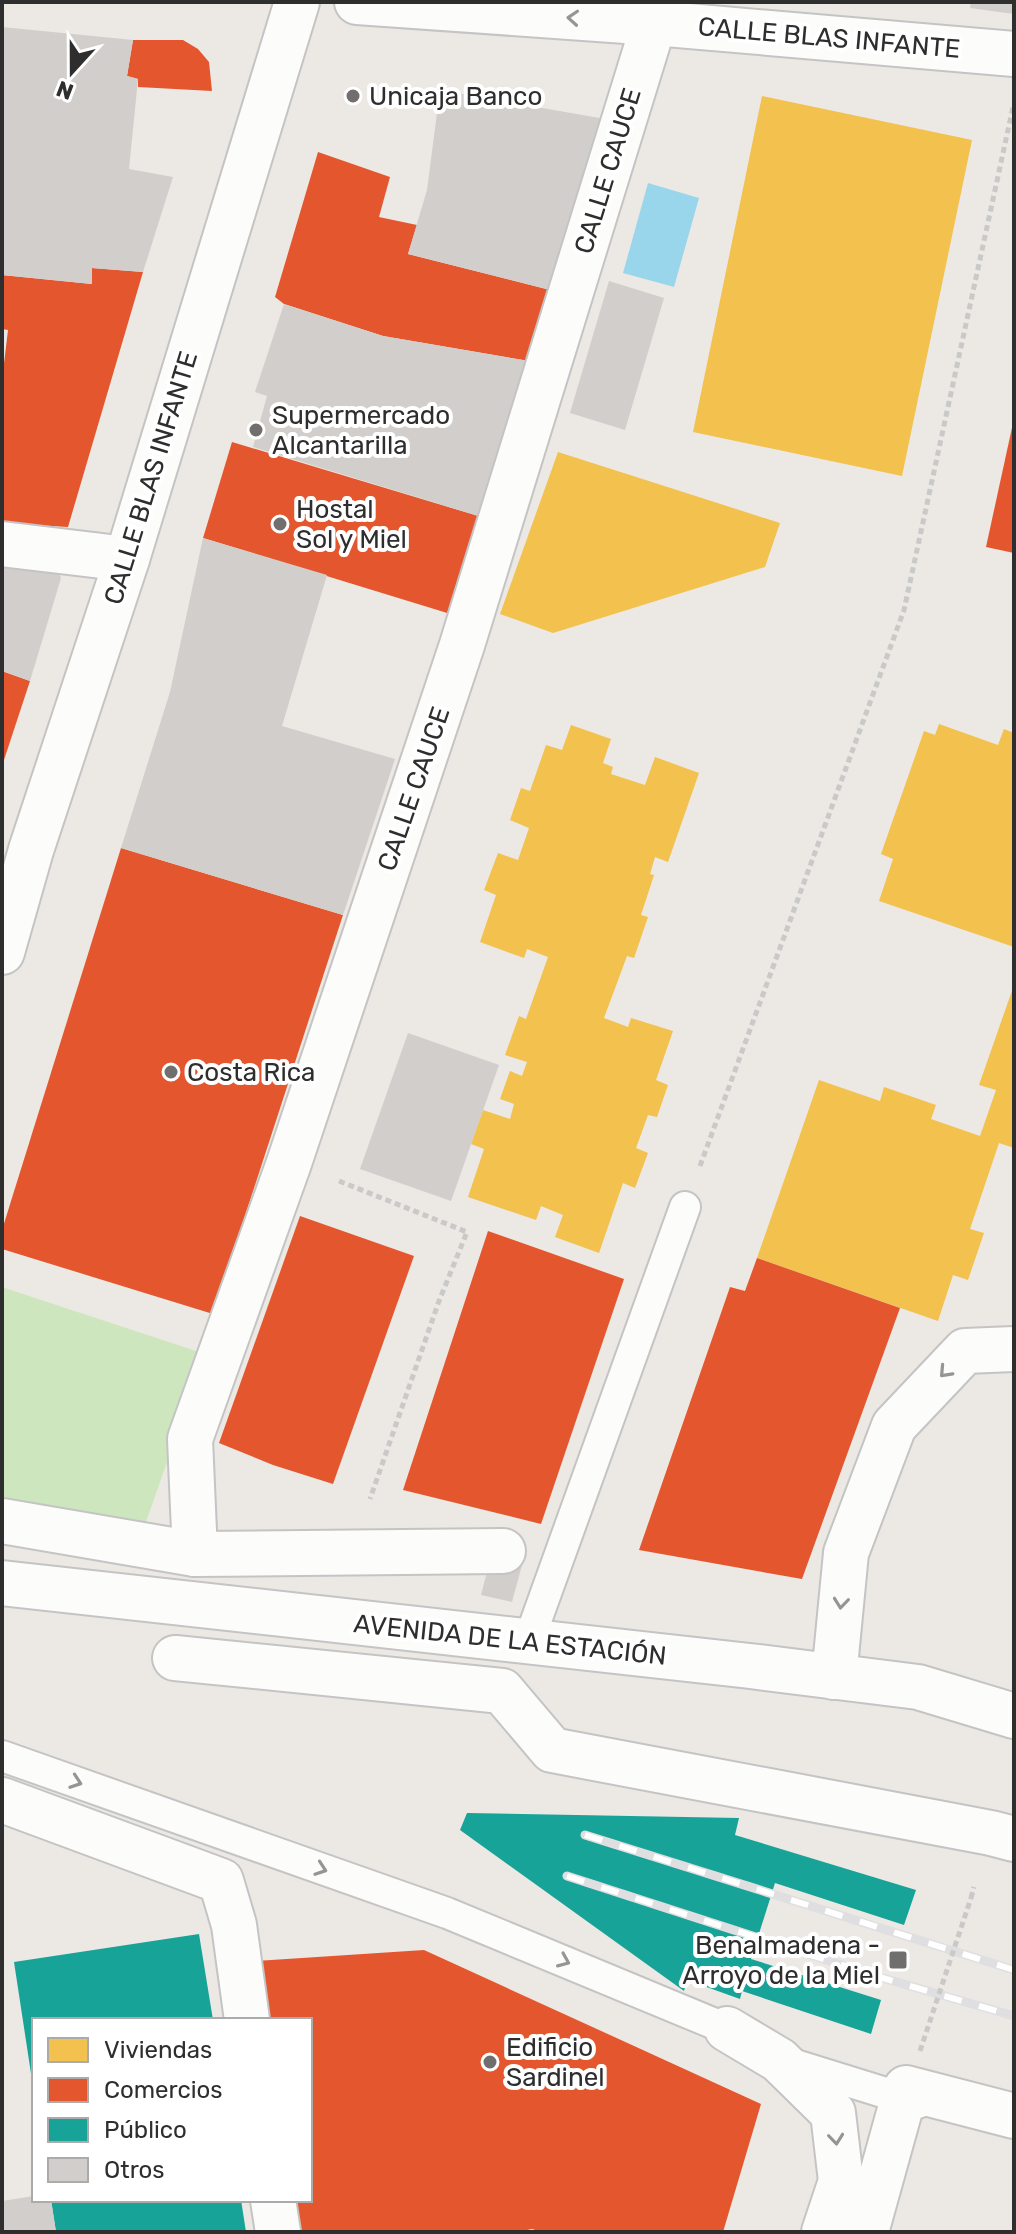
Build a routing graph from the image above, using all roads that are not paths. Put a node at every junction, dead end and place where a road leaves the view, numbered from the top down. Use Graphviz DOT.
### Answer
graph roads {
  1 [pos="297,2"];
  2 [pos="357,2"];
  3 [pos="637,16"];
  4 [pos="1014,54"];
  5 [pos="2,544"];
  6 [pos="127,559"];
  7 [pos="17,852"];
  8 [pos="2,952"];
  9 [pos="685,1207"];
  10 [pos="1014,1349"];
  11 [pos="2,1521"];
  12 [pos="503,1551"];
  13 [pos="195,1554"];
  14 [pos="2,1583"];
  15 [pos="528,1643"];
  16 [pos="175,1658"];
  17 [pos="834,1677"];
  18 [pos="1014,1716"];
  19 [pos="2,1756"];
  20 [pos="2,1800"];
  21 [pos="1014,1839"];
  22 [pos="247,2018"];
  23 [pos="727,2029"];
  24 [pos="779,2060"];
  25 [pos="1014,2116"];
  26 [pos="1014,2133"];
  27 [pos="273,2202"];
  28 [pos="278,2232"];
  29 [pos="824,2232"];
  30 [pos="866,2232"];
  1 -- 6 [label="street, CALLE BLAS INFANTE"];
  3 -- 2 [label="street, CALLE BLAS INFANTE, one-way"];
  3 -- 4 [label="street, CALLE BLAS INFANTE"];
  3 -- 13 [label="street, CALLE CAUCE"];
  5 -- 6 [label="street"];
  6 -- 7 [label="street, CALLE BLAS INFANTE"];
  7 -- 8 [label="street, CALLE BLAS INFANTE"];
  9 -- 15 [label="lane"];
  10 -- 17 [label="street, one-way"];
  11 -- 13 [label="street"];
  12 -- 13 [label="street"];
  14 -- 15 [label="street, AVENIDA DE LA ESTACIÓN"];
  15 -- 17 [label="street, AVENIDA DE LA ESTACIÓN"];
  16 -- 21 [label="street"];
  17 -- 18 [label="street, AVENIDA DE LA ESTACIÓN"];
  19 -- 23 [label="lane, one-way"];
  20 -- 22 [label="street"];
  23 -- 24 [label="street"];
  24 -- 26 [label="lane"];
  24 -- 29 [label="street, one-way"];
  25 -- 30 [label="street"];
  27 -- 28 [label="street"];
}
